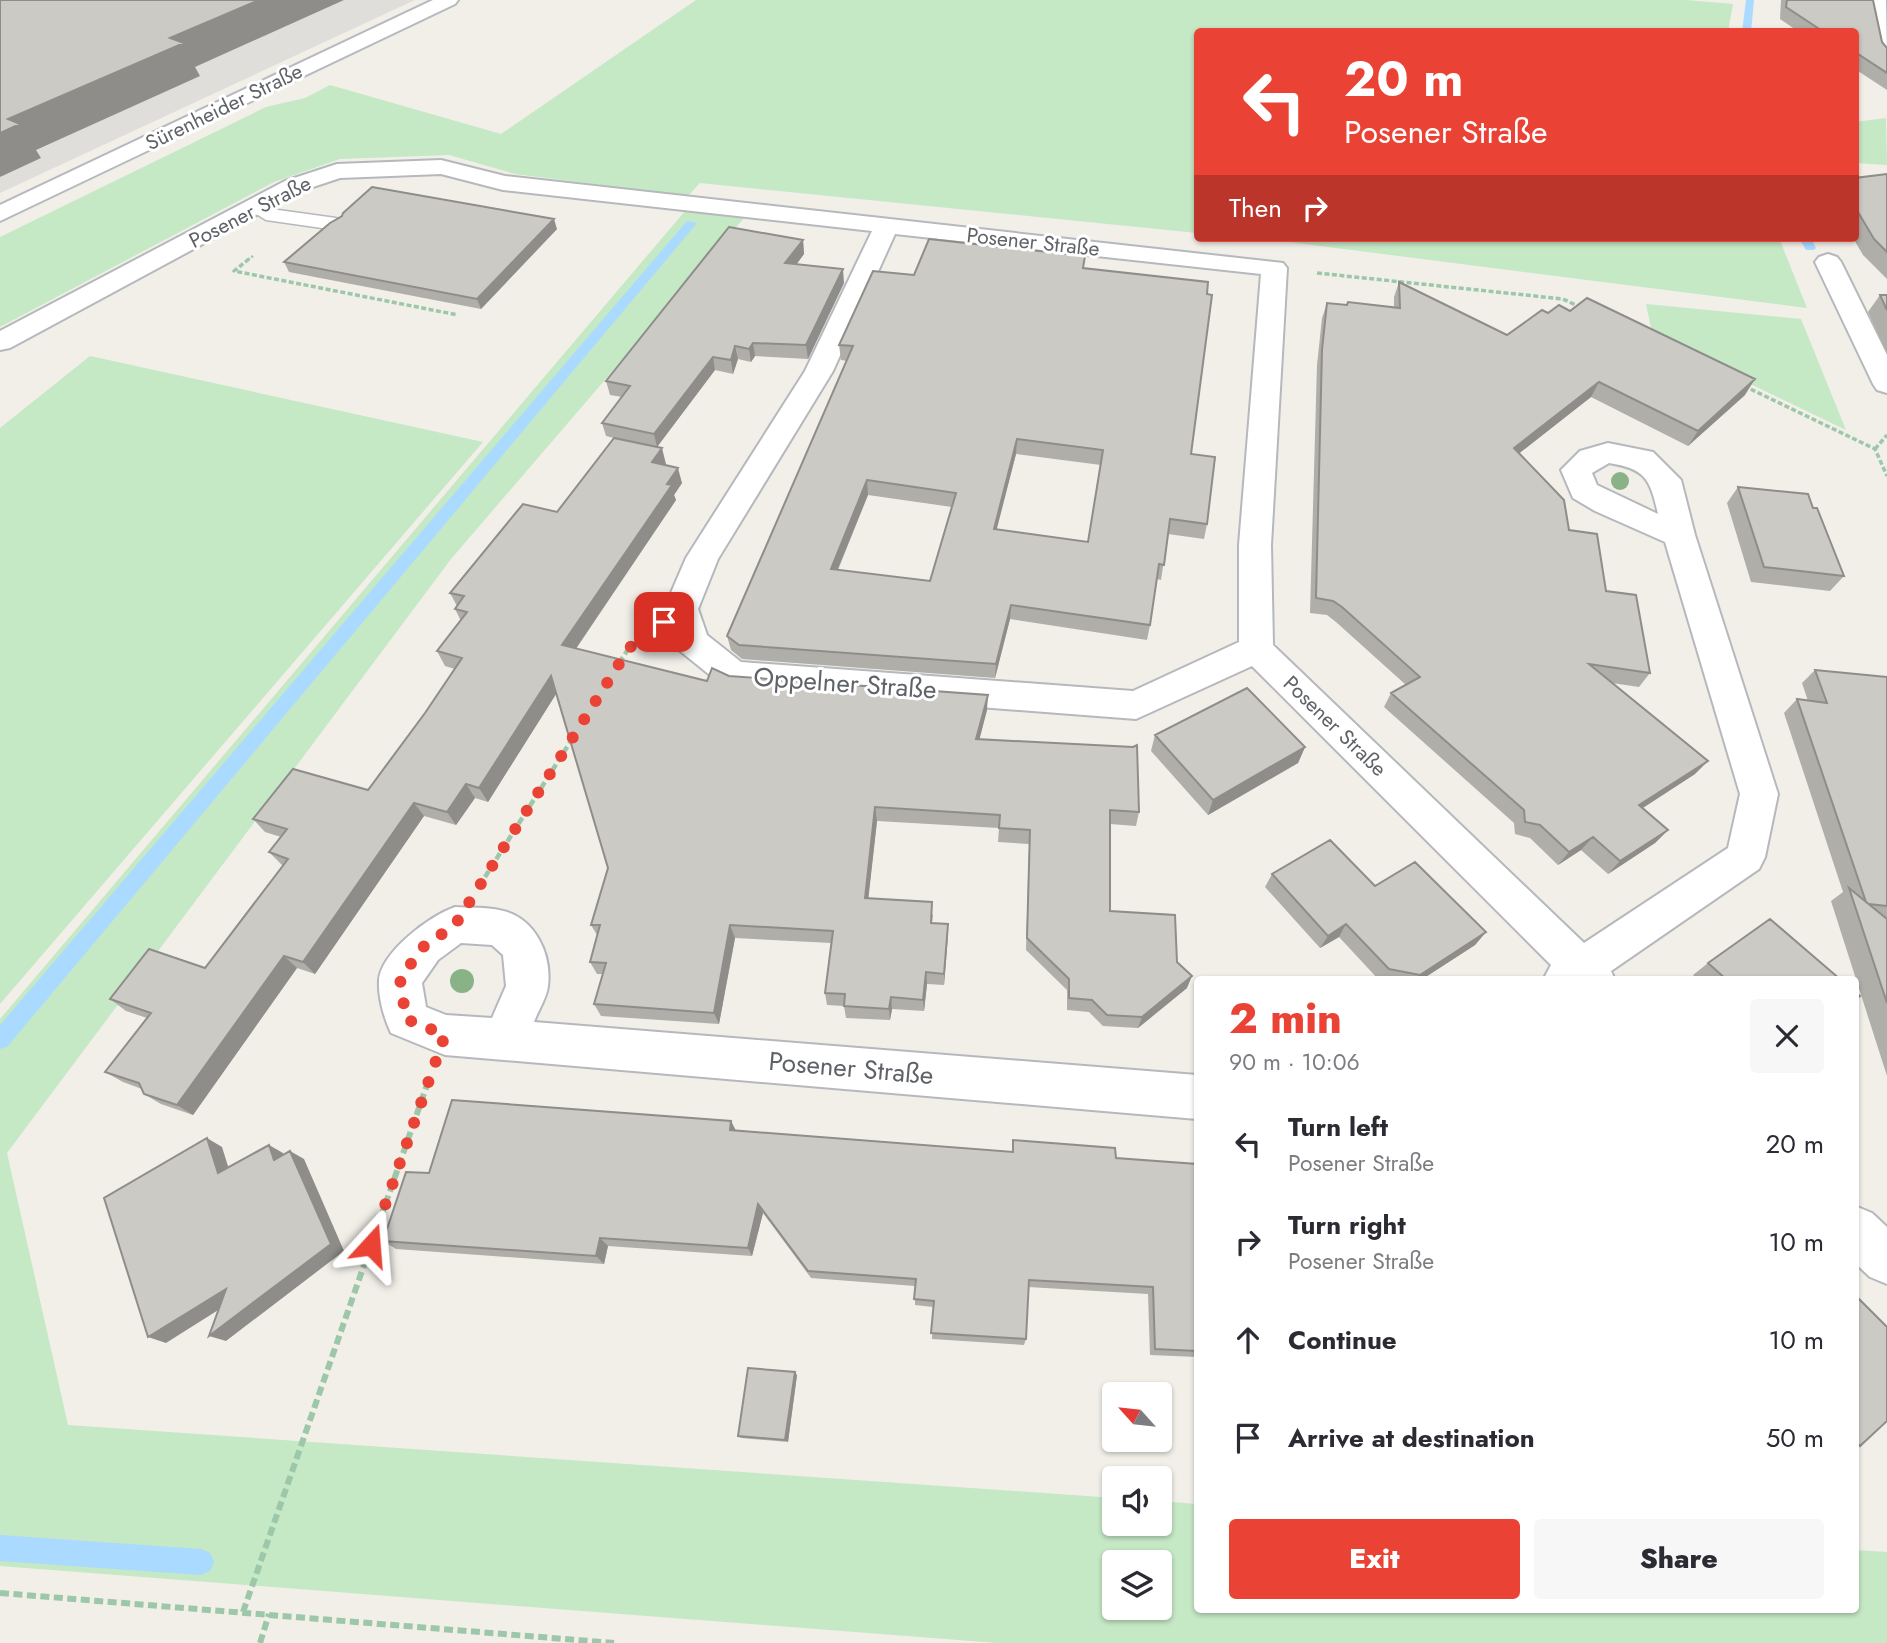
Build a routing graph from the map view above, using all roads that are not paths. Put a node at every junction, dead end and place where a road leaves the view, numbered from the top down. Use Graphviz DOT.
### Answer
graph roads {
  1 [pos="449,0"];
  2 [pos="1876,0"];
  3 [pos="1887,53"];
  4 [pos="254,207"];
  5 [pos="0,214"];
  6 [pos="336,224"];
  7 [pos="886,227"];
  8 [pos="1828,262"];
  9 [pos="0,342"];
  10 [pos="1887,384"];
  11 [pos="1679,535"];
  12 [pos="1256,649"];
  13 [pos="1580,976"];
  14 [pos="505,1040"];
  15 [pos="1194,1097"];
  16 [pos="1859,1234"];
  17 [pos="1887,1260"];
  1 -- 5 [label="street, Sürenheider Straße"];
  2 -- 3 [label="street"];
  4 -- 6 [label="lane"];
  4 -- 7 [label="street, Posener Straße"];
  4 -- 9 [label="street, Posener Straße"];
  7 -- 12 [label="street, Posener Straße"];
  7 -- 12 [label="street, Oppelner Straße"];
  8 -- 10 [label="street"];
  11 -- 13 [label="street, Posener Straße"];
  12 -- 13 [label="street, Posener Straße"];
  14 -- 14 [label="street, Posener Straße"];
  14 -- 15 [label="street, Posener Straße"];
  16 -- 17 [label="street"];
}
